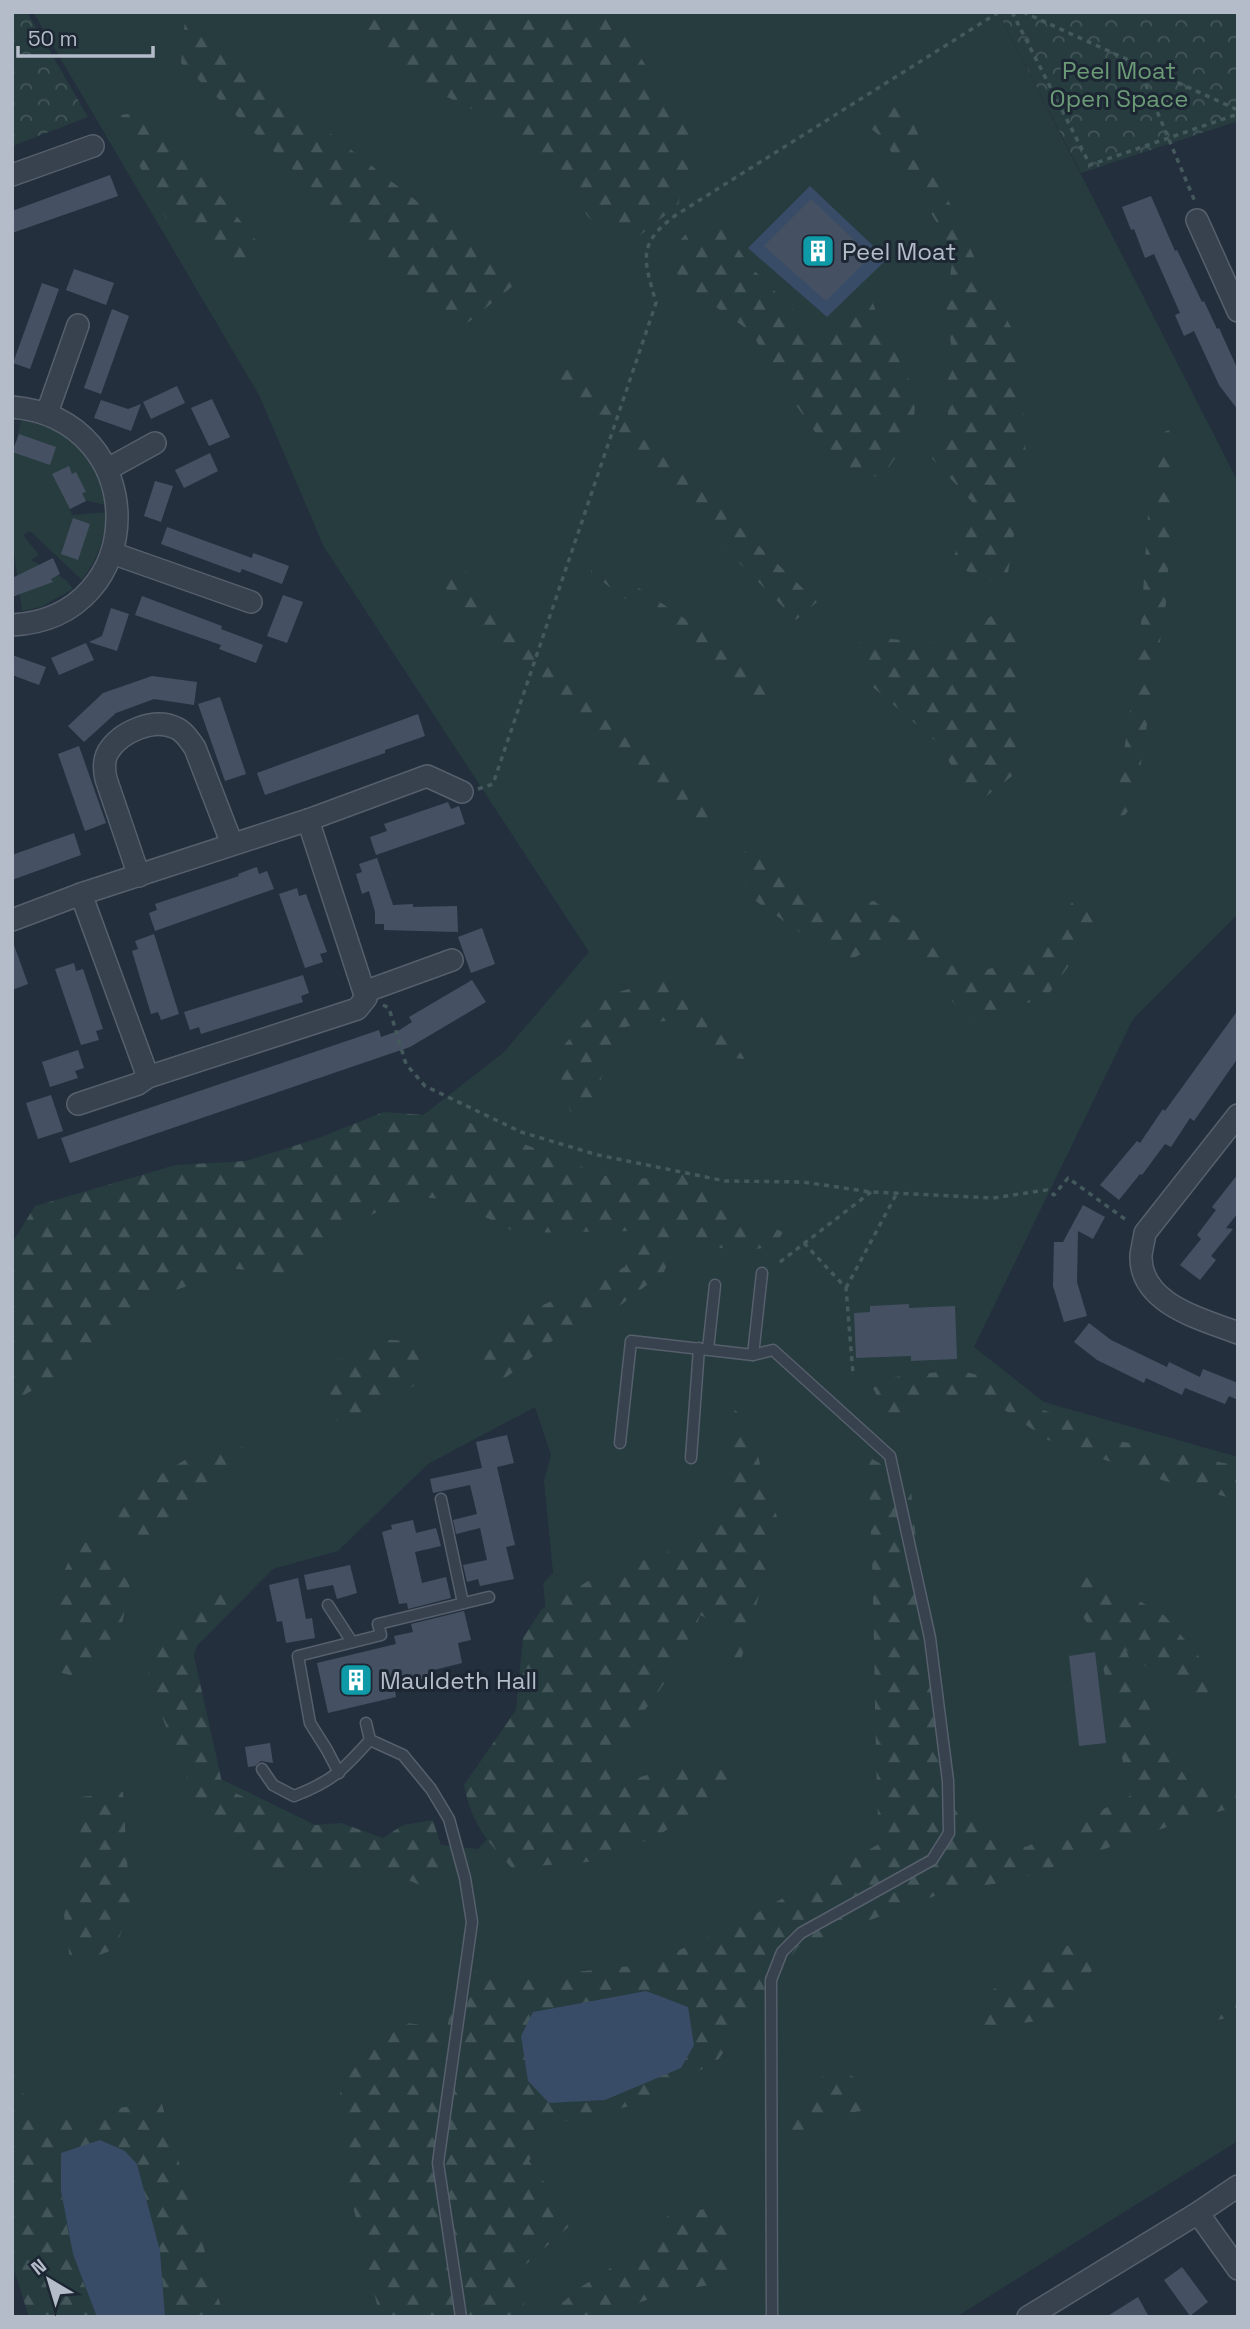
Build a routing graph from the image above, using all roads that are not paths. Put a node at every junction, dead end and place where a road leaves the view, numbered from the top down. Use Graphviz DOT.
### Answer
graph roads {
  1 [pos="93,146"];
  2 [pos="12,175"];
  3 [pos="1197,220"];
  4 [pos="1231,279"];
  5 [pos="1238,312"];
  6 [pos="78,326"];
  7 [pos="12,407"];
  8 [pos="47,413"];
  9 [pos="155,443"];
  10 [pos="108,469"];
  11 [pos="112,553"];
  12 [pos="250,602"];
  13 [pos="12,625"];
  14 [pos="462,792"];
  15 [pos="308,820"];
  16 [pos="232,844"];
  17 [pos="139,876"];
  18 [pos="81,894"];
  19 [pos="12,920"];
  20 [pos="452,960"];
  21 [pos="365,995"];
  22 [pos="148,1077"];
  23 [pos="78,1104"];
  24 [pos="1238,1115"];
  25 [pos="762,1273"];
  26 [pos="715,1285"];
  27 [pos="1238,1333"];
  28 [pos="703,1348"];
  29 [pos="753,1354"];
  30 [pos="620,1443"];
  31 [pos="691,1458"];
  32 [pos="441,1499"];
  33 [pos="489,1597"];
  34 [pos="463,1603"];
  35 [pos="328,1605"];
  36 [pos="352,1642"];
  37 [pos="366,1723"];
  38 [pos="370,1740"];
  39 [pos="262,1769"];
  40 [pos="339,1773"];
  41 [pos="1238,2186"];
  42 [pos="1198,2213"];
  43 [pos="1238,2269"];
  44 [pos="461,2317"];
  45 [pos="772,2317"];
  46 [pos="1028,2317"];
  1 -- 2 [label="street"];
  3 -- 4 [label="street"];
  4 -- 5 [label="street"];
  6 -- 8 [label="street"];
  7 -- 8 [label="street"];
  8 -- 10 [label="street"];
  9 -- 10 [label="street"];
  10 -- 11 [label="street"];
  11 -- 12 [label="street"];
  11 -- 13 [label="street"];
  14 -- 15 [label="street"];
  15 -- 16 [label="street"];
  15 -- 21 [label="street"];
  16 -- 17 [label="street"];
  16 -- 17 [label="street"];
  17 -- 18 [label="street"];
  18 -- 19 [label="street"];
  18 -- 22 [label="street"];
  20 -- 21 [label="street"];
  21 -- 22 [label="street"];
  22 -- 23 [label="street"];
  24 -- 27 [label="street"];
  25 -- 29 [label="lane"];
  26 -- 28 [label="lane"];
  28 -- 29 [label="lane"];
  28 -- 30 [label="lane"];
  28 -- 31 [label="lane"];
  29 -- 45 [label="lane"];
  32 -- 34 [label="lane"];
  33 -- 34 [label="lane"];
  34 -- 36 [label="lane"];
  35 -- 36 [label="lane"];
  36 -- 40 [label="lane"];
  37 -- 38 [label="lane"];
  38 -- 40 [label="lane"];
  38 -- 44 [label="lane"];
  39 -- 40 [label="lane"];
  41 -- 42 [label="street"];
  42 -- 43 [label="street"];
  42 -- 46 [label="street"];
}
